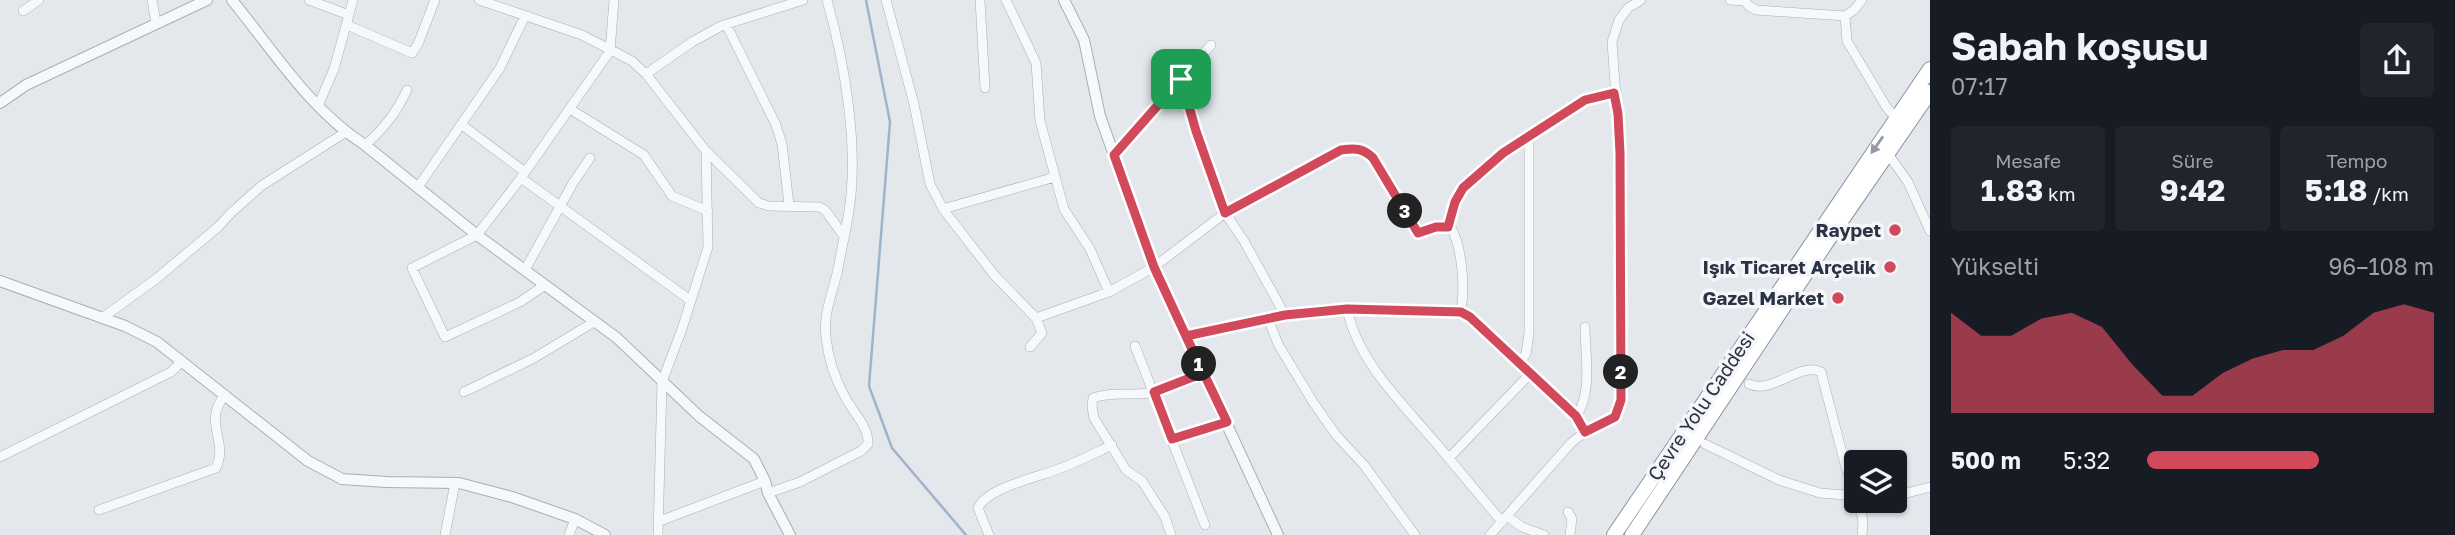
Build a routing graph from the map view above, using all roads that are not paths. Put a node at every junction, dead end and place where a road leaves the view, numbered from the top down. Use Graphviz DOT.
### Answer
graph roads {
  1 [pos="39,0"];
  2 [pos="152,0"];
  3 [pos="207,0"];
  4 [pos="232,0"];
  5 [pos="309,0"];
  6 [pos="353,0"];
  7 [pos="435,0"];
  8 [pos="479,0"];
  9 [pos="614,0"];
  10 [pos="803,0"];
  11 [pos="828,0"];
  12 [pos="886,0"];
  13 [pos="980,0"];
  14 [pos="1006,0"];
  15 [pos="1064,0"];
  16 [pos="1641,0"];
  17 [pos="1730,0"];
  18 [pos="1744,0"];
  19 [pos="1862,0"];
  20 [pos="23,11"];
  21 [pos="525,16"];
  22 [pos="1845,16"];
  23 [pos="348,20"];
  24 [pos="156,23"];
  25 [pos="726,24"];
  26 [pos="1211,45"];
  27 [pos="610,51"];
  28 [pos="1930,69"];
  29 [pos="646,74"];
  30 [pos="1181,79"];
  31 [pos="985,88"];
  32 [pos="407,90"];
  33 [pos="1930,92"];
  34 [pos="1614,93"];
  35 [pos="0,103"];
  36 [pos="318,106"];
  37 [pos="570,109"];
  38 [pos="1896,118"];
  39 [pos="462,125"];
  40 [pos="346,132"];
  41 [pos="1529,138"];
  42 [pos="365,145"];
  43 [pos="706,151"];
  44 [pos="1888,154"];
  45 [pos="1114,155"];
  46 [pos="590,158"];
  47 [pos="523,175"];
  48 [pos="1055,177"];
  49 [pos="418,187"];
  50 [pos="789,205"];
  51 [pos="562,206"];
  52 [pos="943,209"];
  53 [pos="708,211"];
  54 [pos="1225,213"];
  55 [pos="1448,227"];
  56 [pos="1930,231"];
  57 [pos="477,235"];
  58 [pos="843,235"];
  59 [pos="1154,267"];
  60 [pos="525,270"];
  61 [pos="0,281"];
  62 [pos="545,285"];
  63 [pos="1109,292"];
  64 [pos="690,300"];
  65 [pos="1347,309"];
  66 [pos="1461,312"];
  67 [pos="1285,315"];
  68 [pos="102,318"];
  69 [pos="1035,318"];
  70 [pos="1268,318"];
  71 [pos="594,322"];
  72 [pos="1585,327"];
  73 [pos="1186,336"];
  74 [pos="1135,346"];
  75 [pos="1030,347"];
  76 [pos="182,361"];
  77 [pos="1519,363"];
  78 [pos="1203,373"];
  79 [pos="1529,375"];
  80 [pos="662,382"];
  81 [pos="1749,384"];
  82 [pos="464,392"];
  83 [pos="1154,392"];
  84 [pos="225,395"];
  85 [pos="1576,416"];
  86 [pos="1227,422"];
  87 [pos="1585,432"];
  88 [pos="1172,439"];
  89 [pos="1705,444"];
  90 [pos="1112,445"];
  91 [pos="0,457"];
  92 [pos="1449,458"];
  93 [pos="1844,460"];
  94 [pos="765,481"];
  95 [pos="455,483"];
  96 [pos="1930,487"];
  97 [pos="768,493"];
  98 [pos="1907,493"];
  99 [pos="1844,495"];
  100 [pos="99,510"];
  101 [pos="1568,512"];
  102 [pos="1862,513"];
  103 [pos="575,519"];
  104 [pos="1504,519"];
  105 [pos="660,521"];
  106 [pos="1205,525"];
  107 [pos="445,535"];
  108 [pos="569,535"];
  109 [pos="606,535"];
  110 [pos="658,535"];
  111 [pos="790,535"];
  112 [pos="989,535"];
  113 [pos="1171,535"];
  114 [pos="1278,535"];
  115 [pos="1415,535"];
  116 [pos="1490,535"];
  117 [pos="1544,535"];
  118 [pos="1570,535"];
  119 [pos="1613,535"];
  120 [pos="1633,535"];
  121 [pos="1862,535"];
  1 -- 20 [label="street"];
  2 -- 24 [label="street"];
  3 -- 24 [label="street"];
  4 -- 36 [label="street"];
  5 -- 23 [label="street"];
  6 -- 23 [label="street"];
  7 -- 23 [label="street"];
  8 -- 21 [label="street"];
  9 -- 27 [label="street"];
  10 -- 25 [label="street"];
  11 -- 58 [label="street"];
  12 -- 52 [label="street"];
  13 -- 31 [label="street"];
  14 -- 48 [label="street"];
  15 -- 45 [label="street"];
  16 -- 34 [label="street"];
  17 -- 18 [label="street"];
  18 -- 22 [label="street"];
  19 -- 22 [label="street"];
  21 -- 27 [label="street"];
  21 -- 39 [label="street"];
  22 -- 38 [label="street"];
  23 -- 36 [label="street"];
  24 -- 35 [label="street"];
  25 -- 29 [label="street"];
  25 -- 50 [label="street"];
  26 -- 30 [label="street"];
  27 -- 29 [label="street"];
  27 -- 37 [label="street"];
  28 -- 38 [label="highway, Çevre Yolu Caddesi"];
  29 -- 43 [label="street"];
  30 -- 45 [label="street"];
  30 -- 54 [label="street"];
  32 -- 42 [label="street"];
  33 -- 44 [label="highway, Çevre Yolu Caddesi"];
  34 -- 41 [label="street"];
  34 -- 87 [label="street"];
  36 -- 40 [label="street"];
  37 -- 47 [label="street"];
  37 -- 53 [label="street"];
  38 -- 119 [label="highway, Çevre Yolu Caddesi, one-way"];
  39 -- 47 [label="street"];
  39 -- 49 [label="street"];
  40 -- 42 [label="street"];
  40 -- 68 [label="street"];
  41 -- 55 [label="street"];
  41 -- 77 [label="street"];
  42 -- 49 [label="street"];
  43 -- 50 [label="street"];
  43 -- 53 [label="street"];
  44 -- 56 [label="street"];
  44 -- 120 [label="highway, Çevre Yolu Caddesi"];
  45 -- 59 [label="street"];
  46 -- 51 [label="street"];
  47 -- 51 [label="street"];
  47 -- 57 [label="street"];
  48 -- 52 [label="street"];
  48 -- 63 [label="street"];
  49 -- 57 [label="street"];
  50 -- 58 [label="street"];
  51 -- 60 [label="street"];
  51 -- 64 [label="street"];
  52 -- 69 [label="street"];
  53 -- 64 [label="street"];
  54 -- 55 [label="street"];
  54 -- 59 [label="street"];
  54 -- 67 [label="street"];
  55 -- 66 [label="street"];
  57 -- 60 [label="street"];
  57 -- 62 [label="street"];
  58 -- 97 [label="street"];
  59 -- 63 [label="street"];
  59 -- 73 [label="street"];
  60 -- 62 [label="street"];
  61 -- 68 [label="street"];
  62 -- 71 [label="street"];
  63 -- 69 [label="street"];
  64 -- 80 [label="street"];
  65 -- 66 [label="street"];
  65 -- 67 [label="street"];
  65 -- 92 [label="street"];
  66 -- 77 [label="street"];
  67 -- 70 [label="street"];
  68 -- 76 [label="street"];
  69 -- 75 [label="street"];
  70 -- 73 [label="street"];
  70 -- 115 [label="street"];
  71 -- 80 [label="street"];
  71 -- 82 [label="street"];
  72 -- 85 [label="street"];
  73 -- 78 [label="street"];
  74 -- 83 [label="street"];
  76 -- 84 [label="street"];
  76 -- 91 [label="street"];
  77 -- 79 [label="street"];
  78 -- 83 [label="street"];
  78 -- 86 [label="street"];
  79 -- 85 [label="street"];
  79 -- 92 [label="street"];
  80 -- 94 [label="street"];
  80 -- 105 [label="street"];
  81 -- 93 [label="street"];
  83 -- 88 [label="street"];
  83 -- 90 [label="street"];
  84 -- 95 [label="street"];
  84 -- 100 [label="street"];
  85 -- 87 [label="street"];
  86 -- 88 [label="street"];
  86 -- 114 [label="street"];
  87 -- 104 [label="street"];
  88 -- 106 [label="street"];
  89 -- 99 [label="street"];
  90 -- 112 [label="street"];
  90 -- 113 [label="street"];
  92 -- 104 [label="street"];
  94 -- 97 [label="street"];
  94 -- 105 [label="street"];
  95 -- 103 [label="street"];
  95 -- 107 [label="street"];
  96 -- 98 [label="street"];
  97 -- 111 [label="street"];
  101 -- 118 [label="street"];
  102 -- 121 [label="street"];
  103 -- 108 [label="street"];
  103 -- 109 [label="street"];
  104 -- 116 [label="street"];
  104 -- 117 [label="street"];
  105 -- 110 [label="street"];
}
